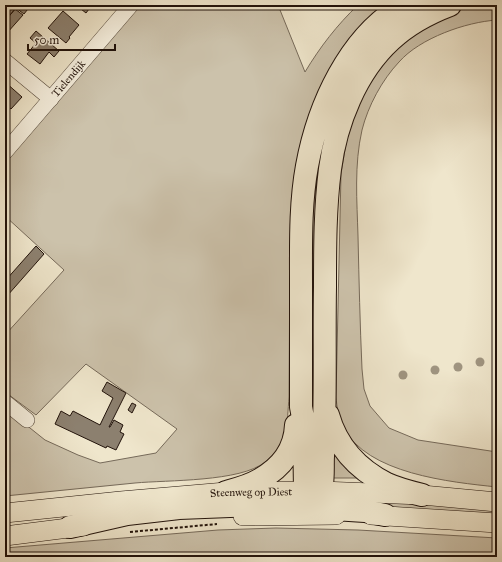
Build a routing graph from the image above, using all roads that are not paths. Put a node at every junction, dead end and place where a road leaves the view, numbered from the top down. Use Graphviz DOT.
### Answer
graph roads {
  1 [pos="131,5"];
  2 [pos="404,5"];
  3 [pos="450,5"];
  4 [pos="5,61"];
  5 [pos="51,98"];
  6 [pos="5,152"];
  7 [pos="5,402"];
  8 [pos="324,402"];
  9 [pos="301,407"];
  10 [pos="27,420"];
  11 [pos="226,492"];
  12 [pos="312,495"];
  13 [pos="422,495"];
  14 [pos="497,502"];
  15 [pos="5,512"];
  16 [pos="385,516"];
  17 [pos="497,523"];
  18 [pos="70,527"];
  19 [pos="5,536"];
  1 -- 5 [label="street, Tielendijk"];
  2 -- 9 [label="highway"];
  3 -- 8 [label="highway"];
  4 -- 5 [label="street"];
  5 -- 6 [label="street, Tielendijk"];
  7 -- 10 [label="street"];
  8 -- 12 [label="highway"];
  8 -- 13 [label="highway"];
  9 -- 11 [label="highway"];
  9 -- 12 [label="highway"];
  11 -- 12 [label="main road, Steenweg op Diest"];
  11 -- 15 [label="main road, Steenweg op Diest"];
  12 -- 13 [label="main road, Steenweg op Diest"];
  12 -- 16 [label="highway"];
  12 -- 18 [label="highway"];
  13 -- 14 [label="main road, Steenweg op Diest"];
  16 -- 17 [label="main road, Steenweg op Diest"];
  16 -- 18 [label="main road, Steenweg op Diest"];
  18 -- 19 [label="main road, Steenweg op Diest"];
}
